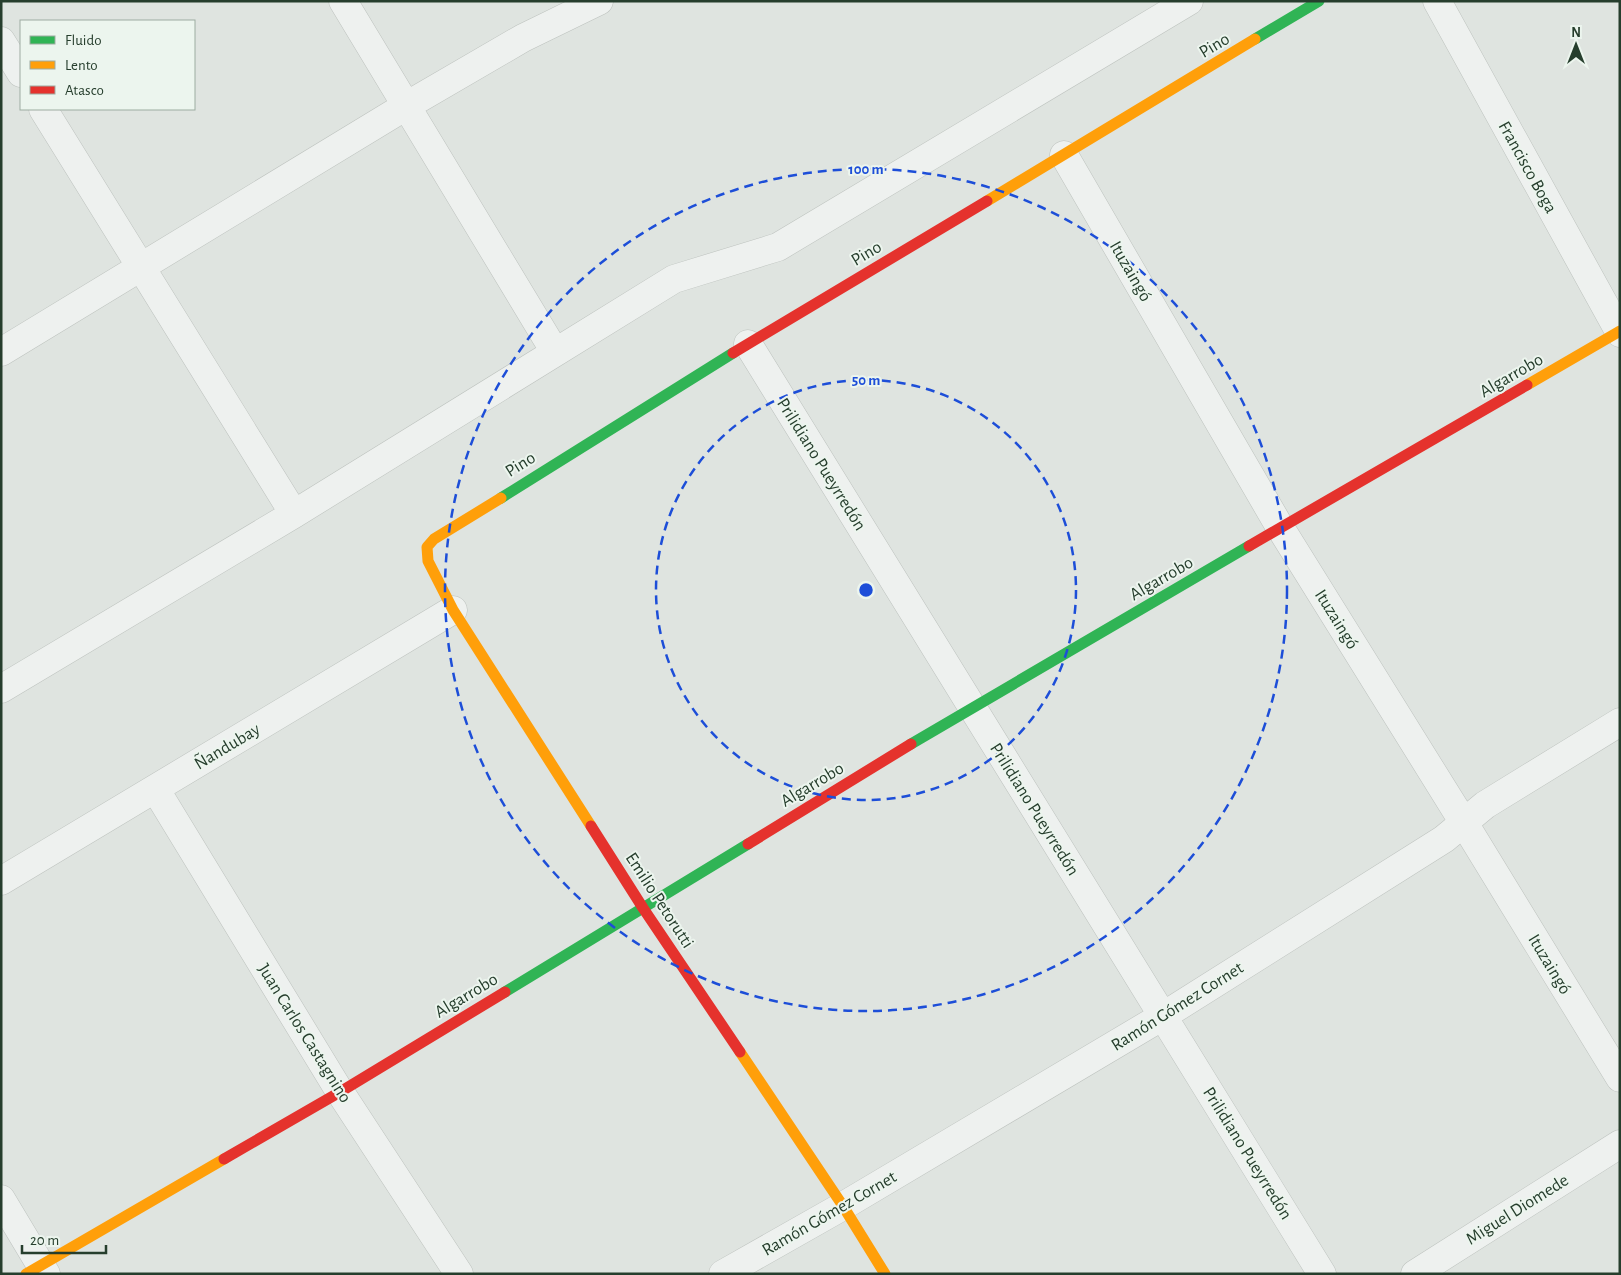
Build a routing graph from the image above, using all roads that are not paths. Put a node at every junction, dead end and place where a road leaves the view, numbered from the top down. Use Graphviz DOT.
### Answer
graph roads {
  1 [pos="343,1"];
  2 [pos="598,1"];
  3 [pos="1189,1"];
  4 [pos="1319,1"];
  5 [pos="1437,1"];
  6 [pos="1,41"];
  7 [pos="20,71"];
  8 [pos="406,106"];
  9 [pos="44,110"];
  10 [pos="1064,155"];
  11 [pos="142,268"];
  12 [pos="1619,332"];
  13 [pos="748,344"];
  14 [pos="1,352"];
  15 [pos="554,352"];
  16 [pos="294,514"];
  17 [pos="1281,529"];
  18 [pos="434,539"];
  19 [pos="453,610"];
  20 [pos="1,689"];
  21 [pos="972,707"];
  22 [pos="1620,722"];
  23 [pos="156,790"];
  24 [pos="1464,823"];
  25 [pos="1,881"];
  26 [pos="643,908"];
  27 [pos="1163,1016"];
  28 [pos="1620,1078"];
  29 [pos="340,1092"];
  30 [pos="1620,1144"];
  31 [pos="1,1199"];
  32 [pos="843,1206"];
  33 [pos="38,1271"];
  34 [pos="459,1274"];
  35 [pos="723,1274"];
  36 [pos="885,1274"];
  37 [pos="1322,1274"];
  38 [pos="1415,1274"];
  1 -- 8 [label="street"];
  2 -- 8 [label="street"];
  3 -- 15 [label="street"];
  4 -- 10 [label="street, Pino"];
  5 -- 12 [label="street, Francisco Boga"];
  6 -- 7 [label="street"];
  8 -- 11 [label="street"];
  8 -- 15 [label="street"];
  9 -- 11 [label="street"];
  10 -- 13 [label="street, Pino"];
  10 -- 17 [label="street, Ituzaingó"];
  11 -- 14 [label="street"];
  11 -- 16 [label="street"];
  12 -- 17 [label="street, Algarrobo"];
  13 -- 18 [label="street, Pino"];
  13 -- 21 [label="street, Prilidiano Pueyrredón"];
  15 -- 16 [label="street"];
  16 -- 20 [label="street"];
  17 -- 21 [label="street, Algarrobo"];
  17 -- 24 [label="street, Ituzaingó"];
  18 -- 19 [label="street, Emilio Petorutti"];
  19 -- 23 [label="street, Ñandubay"];
  19 -- 26 [label="street, Emilio Petorutti"];
  21 -- 26 [label="street, Algarrobo"];
  21 -- 27 [label="street, Prilidiano Pueyrredón"];
  22 -- 24 [label="street, Ramón Gómez Cornet"];
  23 -- 25 [label="street, Ñandubay"];
  23 -- 29 [label="street, Juan Carlos Castagnino"];
  24 -- 27 [label="street, Ramón Gómez Cornet"];
  24 -- 28 [label="street, Ituzaingó"];
  26 -- 29 [label="street, Algarrobo"];
  26 -- 32 [label="street, Emilio Petorutti"];
  27 -- 32 [label="street, Ramón Gómez Cornet"];
  27 -- 37 [label="street, Prilidiano Pueyrredón"];
  29 -- 33 [label="street, Algarrobo"];
  29 -- 34 [label="street, Juan Carlos Castagnino"];
  30 -- 38 [label="street, Miguel Diomede"];
  31 -- 33 [label="street"];
  32 -- 35 [label="street, Ramón Gómez Cornet"];
  32 -- 36 [label="street, Emilio Petorutti"];
}
